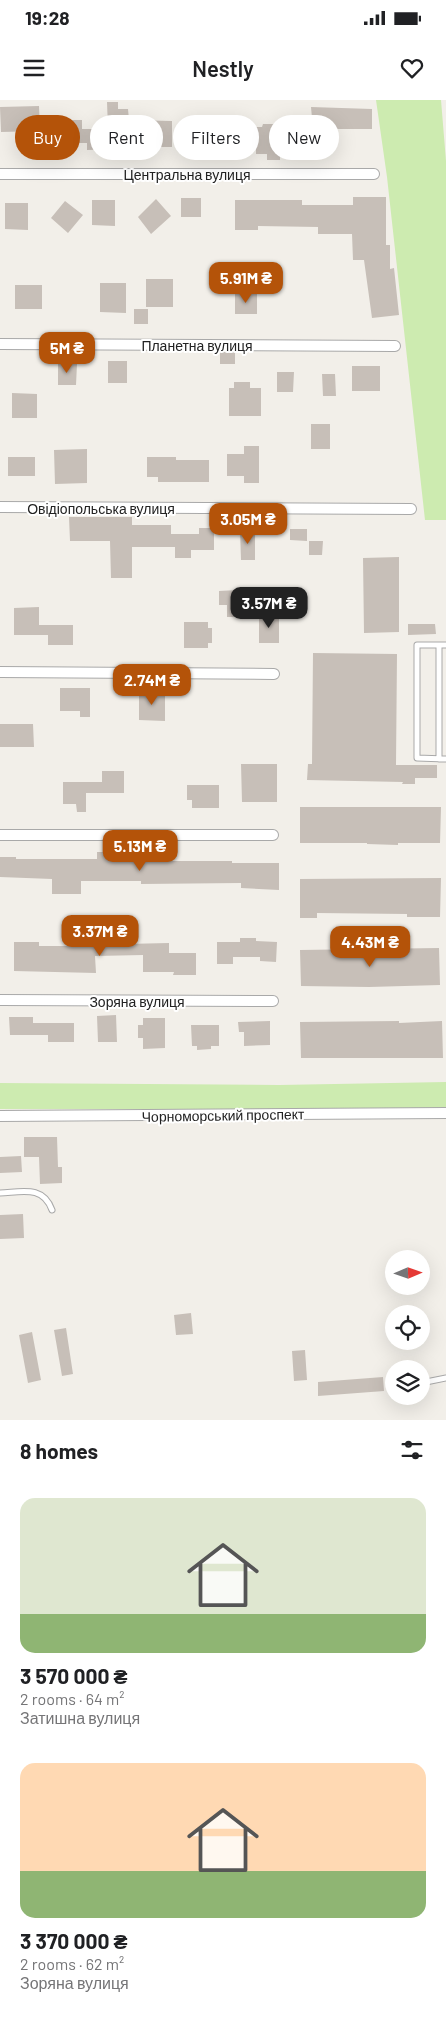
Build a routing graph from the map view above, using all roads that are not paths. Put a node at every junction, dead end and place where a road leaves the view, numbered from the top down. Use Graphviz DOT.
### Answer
graph roads {
  1 [pos="0,174"];
  2 [pos="374,174"];
  3 [pos="0,344"];
  4 [pos="395,346"];
  5 [pos="0,507"];
  6 [pos="411,509"];
  7 [pos="439,645"];
  8 [pos="446,645"];
  9 [pos="0,672"];
  10 [pos="274,674"];
  11 [pos="439,758"];
  12 [pos="446,759"];
  13 [pos="0,835"];
  14 [pos="273,835"];
  15 [pos="0,1000"];
  16 [pos="273,1001"];
  17 [pos="446,1113"];
  18 [pos="0,1116"];
  19 [pos="0,1193"];
  20 [pos="52,1210"];
  21 [pos="446,1378"];
  22 [pos="430,1381"];
  1 -- 2 [label="street, Центральна вулиця"];
  3 -- 4 [label="street, Планетна вулиця"];
  5 -- 6 [label="street, Овідіопольська вулиця"];
  7 -- 8 [label="lane"];
  7 -- 11 [label="lane"];
  7 -- 11 [label="lane"];
  9 -- 10 [label="street"];
  11 -- 12 [label="lane"];
  13 -- 14 [label="street"];
  15 -- 16 [label="street, Зоряна вулиця"];
  17 -- 18 [label="street, Чорноморський проспект"];
  19 -- 20 [label="lane"];
  21 -- 22 [label="lane"];
}
